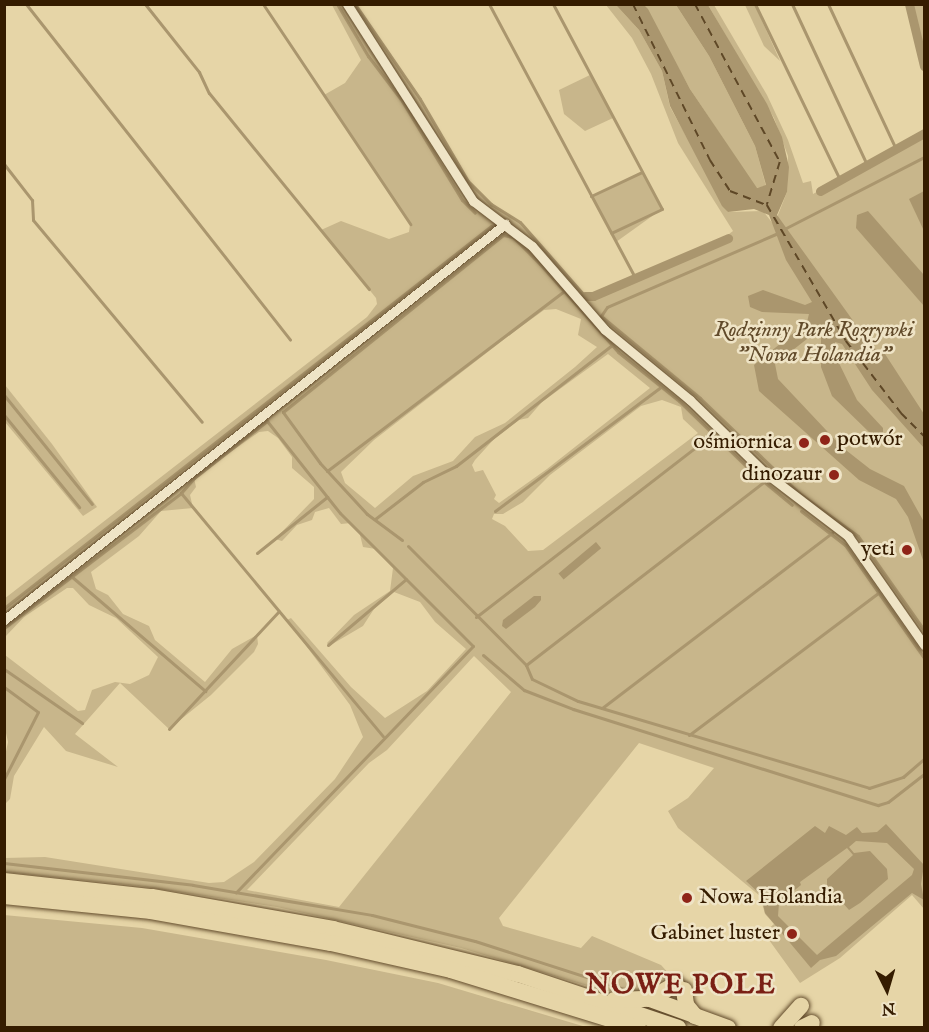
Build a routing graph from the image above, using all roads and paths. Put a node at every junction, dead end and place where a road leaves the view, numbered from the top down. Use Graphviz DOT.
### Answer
graph roads {
  1 [pos="347,4"];
  2 [pos="505,224"];
  3 [pos="4,620"];
  4 [pos="924,645"];
  5 [pos="4,881"];
  6 [pos="4,896"];
  7 [pos="586,996"];
  8 [pos="650,999"];
  9 [pos="801,1006"];
  10 [pos="695,1016"];
  11 [pos="638,1028"];
  12 [pos="678,1028"];
  13 [pos="728,1028"];
  14 [pos="781,1028"];
  1 -- 2 [label="street"];
  2 -- 3 [label="street"];
  2 -- 4 [label="street"];
  5 -- 7 [label="highway"];
  6 -- 11 [label="highway"];
  7 -- 8 [label="highway"];
  7 -- 12 [label="highway"];
  8 -- 10 [label="highway"];
  8 -- 10 [label="highway"];
  9 -- 14 [label="highway"];
  10 -- 13 [label="highway"];
}
